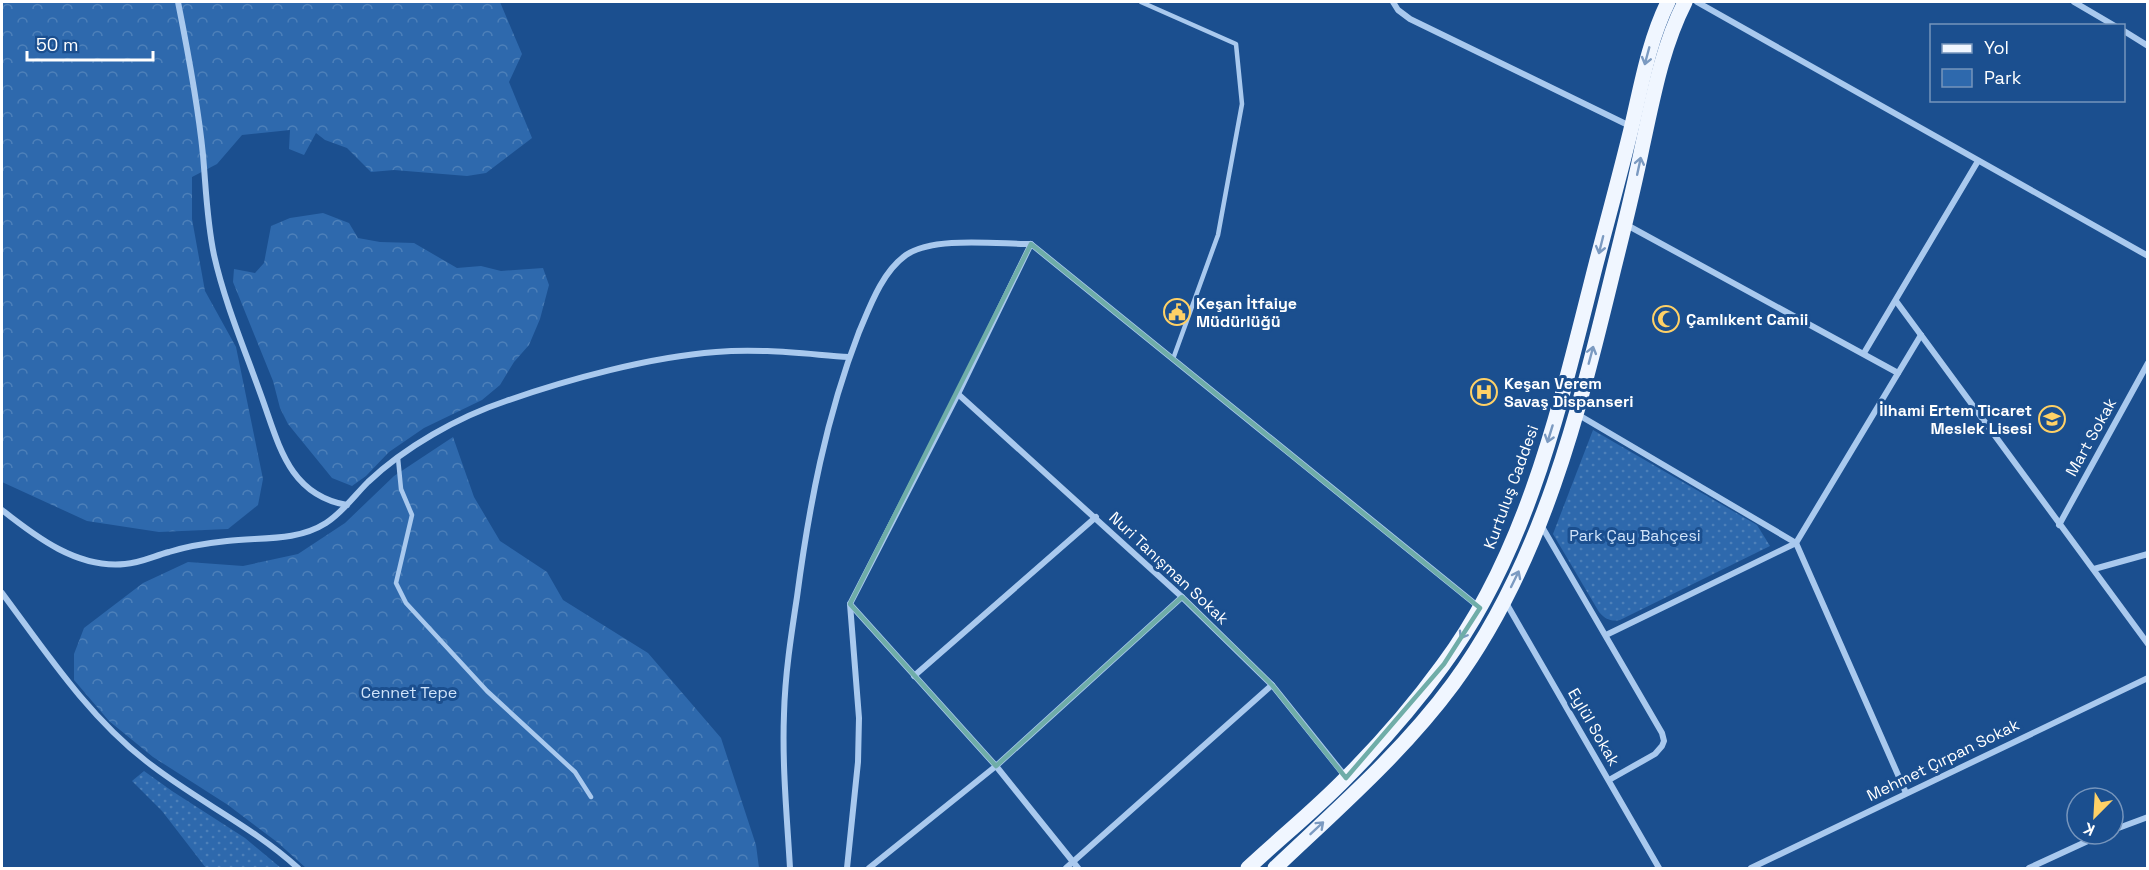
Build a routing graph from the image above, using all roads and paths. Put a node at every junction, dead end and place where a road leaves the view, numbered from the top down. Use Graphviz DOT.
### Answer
graph roads {
  1 [pos="178,2"];
  2 [pos="1142,2"];
  3 [pos="1394,2"];
  4 [pos="1668,2"];
  5 [pos="1685,2"];
  6 [pos="1697,2"];
  7 [pos="2074,2"];
  8 [pos="2112,24"];
  9 [pos="2125,32"];
  10 [pos="2148,46"];
  11 [pos="1631,126"];
  12 [pos="1978,161"];
  13 [pos="1625,224"];
  14 [pos="1031,244"];
  15 [pos="2148,256"];
  16 [pos="1896,301"];
  17 [pos="1921,335"];
  18 [pos="1864,353"];
  19 [pos="849,357"];
  20 [pos="1173,359"];
  21 [pos="2148,363"];
  22 [pos="1898,373"];
  23 [pos="958,394"];
  24 [pos="1576,413"];
  25 [pos="398,458"];
  26 [pos="347,505"];
  27 [pos="2,510"];
  28 [pos="1095,517"];
  29 [pos="1540,524"];
  30 [pos="2059,525"];
  31 [pos="1796,543"];
  32 [pos="2148,554"];
  33 [pos="2094,569"];
  34 [pos="2,593"];
  35 [pos="1182,597"];
  36 [pos="1505,600"];
  37 [pos="850,604"];
  38 [pos="1480,608"];
  39 [pos="1606,635"];
  40 [pos="2148,644"];
  41 [pos="914,676"];
  42 [pos="2148,678"];
  43 [pos="1272,685"];
  44 [pos="996,766"];
  45 [pos="1346,778"];
  46 [pos="1609,780"];
  47 [pos="1906,793"];
  48 [pos="591,797"];
  49 [pos="2147,819"];
  50 [pos="2125,826"];
  51 [pos="2077,846"];
  52 [pos="1073,862"];
  53 [pos="1260,865"];
  54 [pos="298,868"];
  55 [pos="790,868"];
  56 [pos="847,868"];
  57 [pos="869,868"];
  58 [pos="1066,868"];
  59 [pos="1078,868"];
  60 [pos="1659,868"];
  61 [pos="1751,868"];
  62 [pos="2029,868"];
  1 -- 26 [label="street"];
  2 -- 20 [label="lane"];
  3 -- 11 [label="street"];
  4 -- 11 [label="main road, Kurtuluş Caddesi, one-way"];
  13 -- 5 [label="main road, Kurtuluş Caddesi, one-way"];
  6 -- 12 [label="street"];
  7 -- 8 [label="street"];
  9 -- 10 [label="street"];
  11 -- 38 [label="main road, Kurtuluş Caddesi, one-way"];
  12 -- 15 [label="street"];
  12 -- 16 [label="street"];
  13 -- 18 [label="street"];
  24 -- 13 [label="main road, Kurtuluş Caddesi, one-way"];
  14 -- 19 [label="street"];
  14 -- 20 [label="street"];
  14 -- 23 [label="street"];
  16 -- 17 [label="street"];
  16 -- 18 [label="street"];
  17 -- 22 [label="street"];
  17 -- 30 [label="street"];
  18 -- 22 [label="street"];
  19 -- 25 [label="street"];
  19 -- 55 [label="street"];
  20 -- 38 [label="street"];
  21 -- 30 [label="street, Mart Sokak"];
  22 -- 31 [label="street"];
  23 -- 28 [label="street, Nuri Tanışman Sokak"];
  23 -- 37 [label="street"];
  24 -- 29 [label="main road, Kurtuluş Caddesi"];
  24 -- 31 [label="street"];
  25 -- 26 [label="street"];
  25 -- 48 [label="lane"];
  26 -- 27 [label="street"];
  28 -- 35 [label="street, Nuri Tanışman Sokak"];
  28 -- 41 [label="street"];
  36 -- 29 [label="main road, Kurtuluş Caddesi, one-way"];
  29 -- 39 [label="street"];
  30 -- 33 [label="street"];
  31 -- 39 [label="street"];
  31 -- 47 [label="street"];
  32 -- 33 [label="street"];
  33 -- 40 [label="street"];
  34 -- 54 [label="street"];
  35 -- 43 [label="street, Nuri Tanışman Sokak"];
  35 -- 44 [label="street"];
  36 -- 46 [label="street, Eylül Sokak"];
  53 -- 36 [label="main road, Kurtuluş Caddesi, one-way"];
  37 -- 41 [label="street"];
  37 -- 56 [label="street"];
  38 -- 45 [label="main road, Kurtuluş Caddesi, one-way"];
  39 -- 46 [label="street"];
  41 -- 44 [label="street"];
  42 -- 47 [label="street, Mehmet Çırpan Sokak"];
  43 -- 45 [label="street, Nuri Tanışman Sokak"];
  43 -- 52 [label="street"];
  44 -- 52 [label="street"];
  44 -- 57 [label="street"];
  45 -- 53 [label="main road, Kurtuluş Caddesi"];
  46 -- 60 [label="street, Eylül Sokak"];
  47 -- 61 [label="street, Mehmet Çırpan Sokak"];
  49 -- 50 [label="street"];
  51 -- 62 [label="street"];
  52 -- 58 [label="street"];
  52 -- 59 [label="street"];
}
